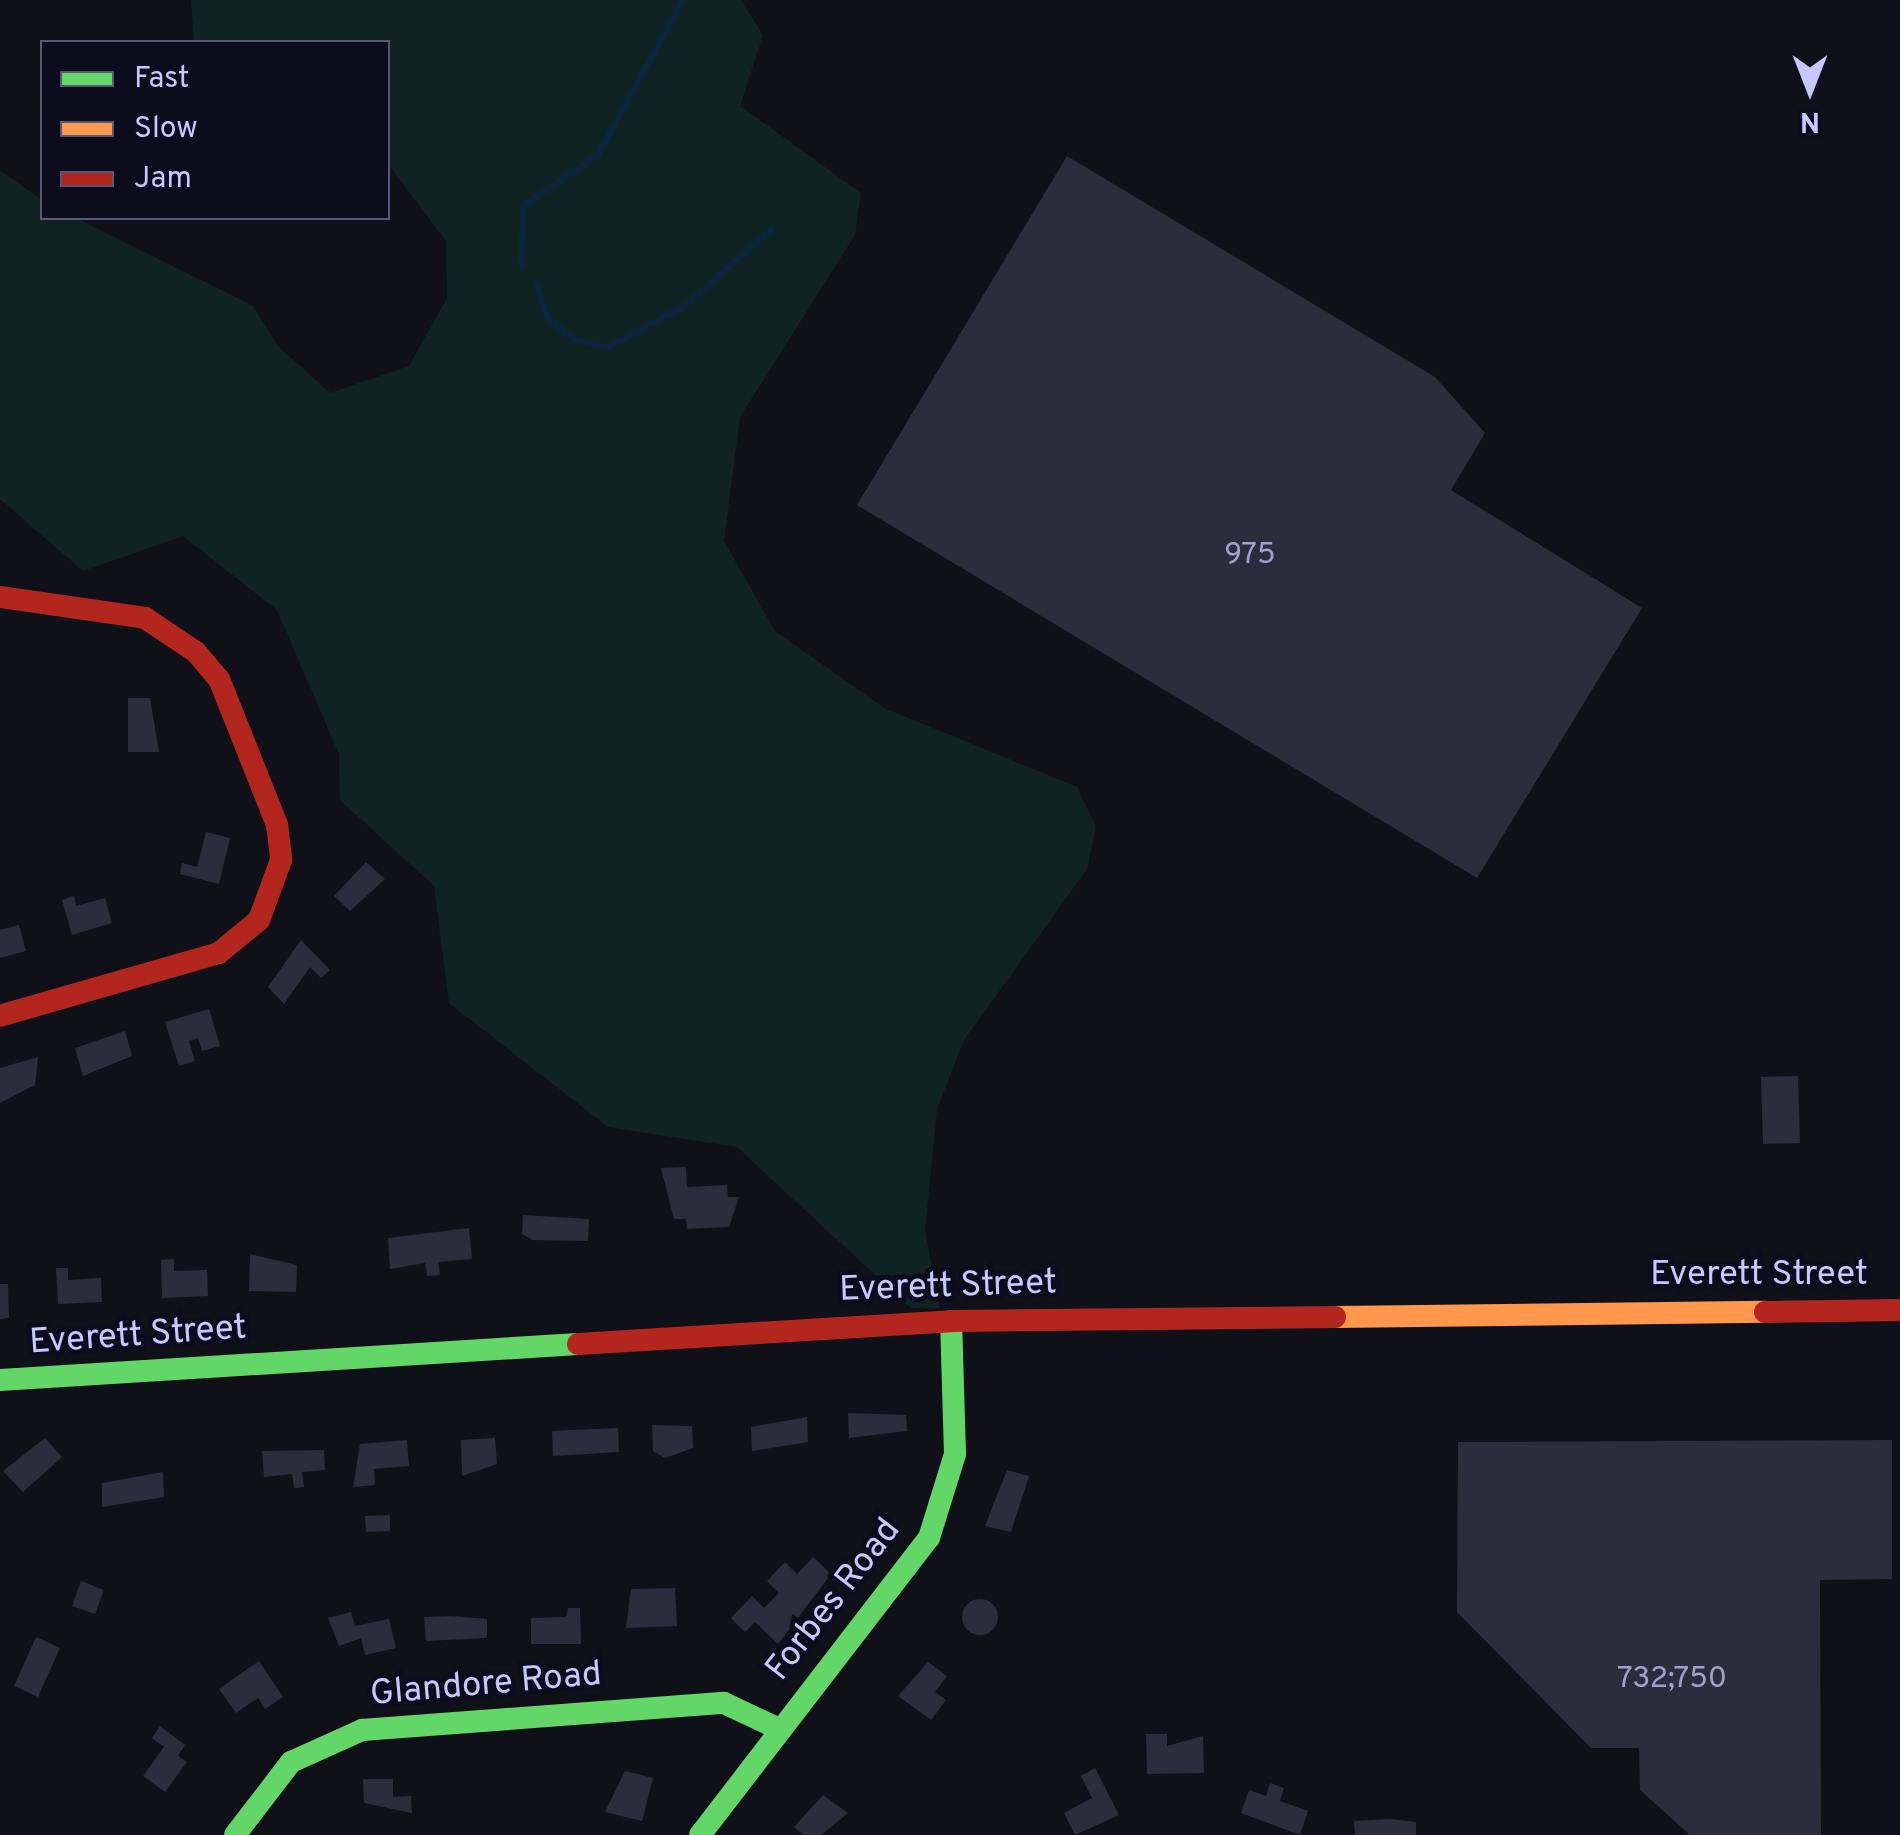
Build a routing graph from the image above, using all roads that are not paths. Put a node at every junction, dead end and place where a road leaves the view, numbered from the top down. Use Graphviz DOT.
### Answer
graph roads {
  1 [pos="0,598"];
  2 [pos="0,1016"];
  3 [pos="1900,1310"];
  4 [pos="951,1321"];
  5 [pos="0,1380"];
  6 [pos="778,1729"];
  7 [pos="235,1835"];
  8 [pos="700,1835"];
  1 -- 2 [label="street"];
  3 -- 4 [label="street, Everett Street"];
  4 -- 5 [label="street, Everett Street"];
  4 -- 6 [label="street, Forbes Road"];
  6 -- 7 [label="street, Glandore Road"];
  6 -- 8 [label="street, Forbes Road"];
}
